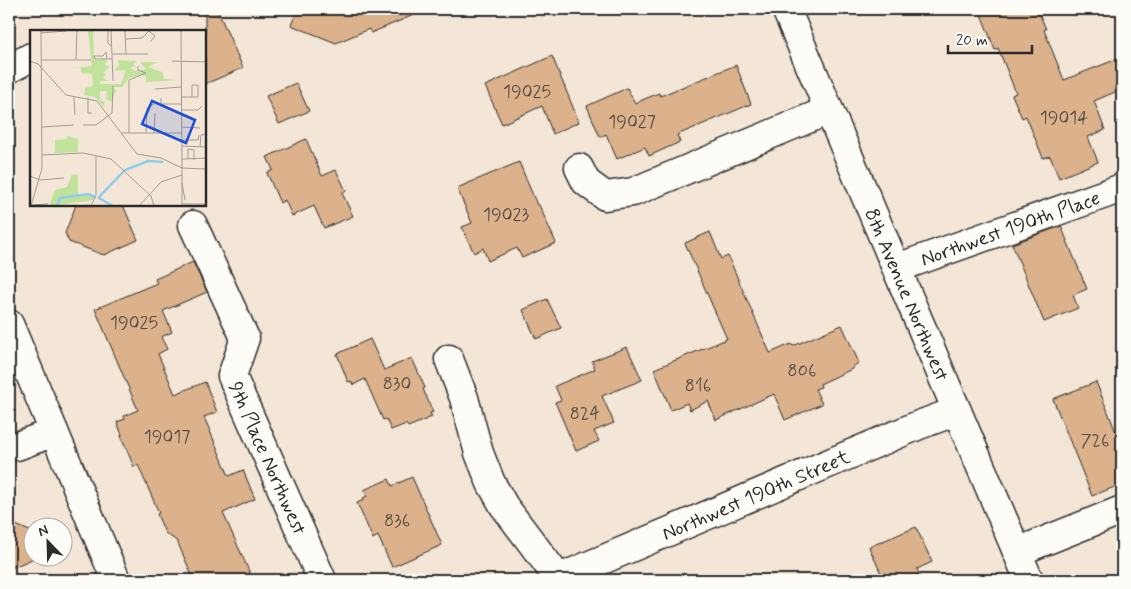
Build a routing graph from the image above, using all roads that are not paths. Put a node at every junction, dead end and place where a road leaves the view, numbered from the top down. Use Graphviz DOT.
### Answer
graph roads {
  1 [pos="786,9"];
  2 [pos="30,58"];
  3 [pos="9,69"];
  4 [pos="829,110"];
  5 [pos="579,168"];
  6 [pos="1122,188"];
  7 [pos="193,225"];
  8 [pos="897,268"];
  9 [pos="9,324"];
  10 [pos="449,359"];
  11 [pos="957,411"];
  12 [pos="54,432"];
  13 [pos="17,446"];
  14 [pos="1122,510"];
  15 [pos="1017,552"];
  16 [pos="116,580"];
  17 [pos="322,580"];
  18 [pos="557,580"];
  19 [pos="1029,580"];
  1 -- 4 [label="street, 8th Avenue Northwest"];
  2 -- 3 [label="street"];
  4 -- 5 [label="street"];
  4 -- 8 [label="street, 8th Avenue Northwest"];
  6 -- 8 [label="street, Northwest 190th Place"];
  7 -- 17 [label="street, 9th Place Northwest"];
  8 -- 11 [label="street, 8th Avenue Northwest"];
  9 -- 12 [label="street"];
  10 -- 18 [label="street"];
  11 -- 15 [label="street, 8th Avenue Northwest"];
  11 -- 18 [label="street, Northwest 190th Street"];
  12 -- 13 [label="street"];
  12 -- 16 [label="street"];
  14 -- 15 [label="street"];
  15 -- 19 [label="street, 8th Avenue Northwest"];
}
